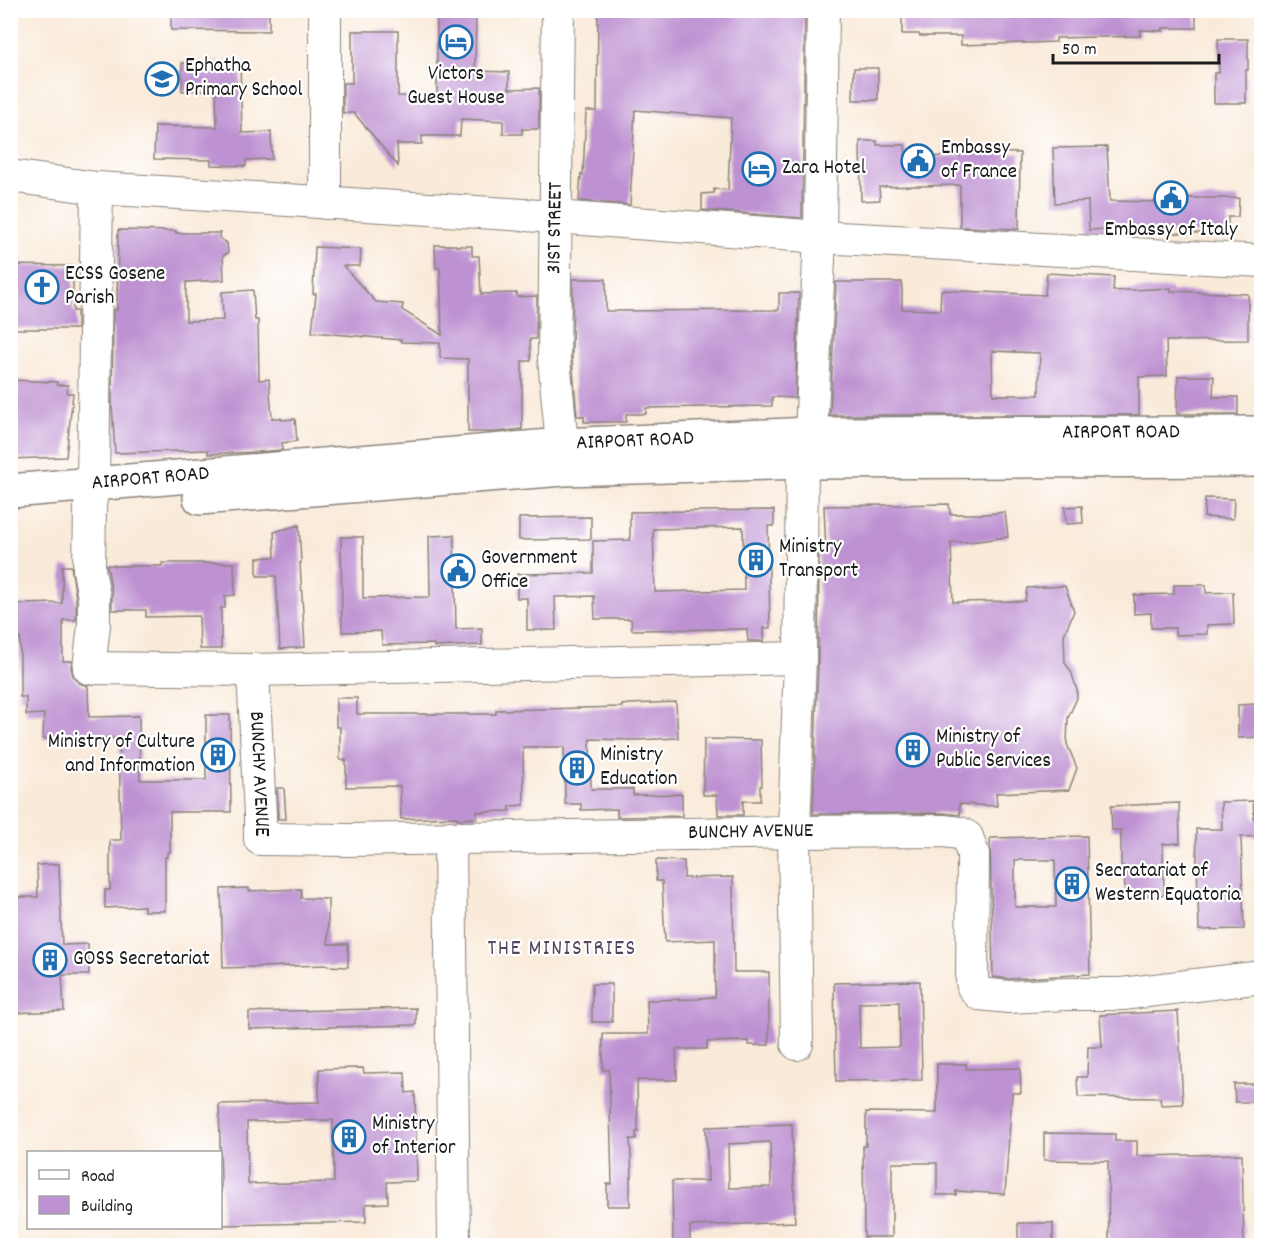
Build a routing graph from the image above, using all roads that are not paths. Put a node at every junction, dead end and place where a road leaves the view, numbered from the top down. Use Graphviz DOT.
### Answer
graph roads {
  1 [pos="325,10"];
  2 [pos="558,10"];
  3 [pos="823,10"];
  4 [pos="10,176"];
  5 [pos="97,188"];
  6 [pos="325,203"];
  7 [pos="556,217"];
  8 [pos="820,237"];
  9 [pos="1262,261"];
  10 [pos="1262,433"];
  11 [pos="562,445"];
  12 [pos="806,448"];
  13 [pos="1262,460"];
  14 [pos="10,491"];
  15 [pos="92,496"];
  16 [pos="10,514"];
  17 [pos="800,658"];
  18 [pos="253,670"];
  19 [pos="794,832"];
  20 [pos="450,837"];
  21 [pos="1262,977"];
  22 [pos="797,1044"];
  23 [pos="454,1245"];
  1 -- 6 [label="street"];
  2 -- 7 [label="street, 31ST STREET"];
  3 -- 8 [label="street"];
  4 -- 5 [label="street"];
  5 -- 6 [label="street"];
  5 -- 15 [label="street"];
  6 -- 7 [label="street"];
  7 -- 8 [label="street"];
  7 -- 11 [label="street, 31ST STREET"];
  8 -- 9 [label="street"];
  8 -- 12 [label="street"];
  10 -- 12 [label="main road, AIRPORT ROAD"];
  11 -- 12 [label="main road, AIRPORT ROAD"];
  11 -- 15 [label="main road, AIRPORT ROAD"];
  12 -- 13 [label="main road, AIRPORT ROAD"];
  12 -- 15 [label="main road, AIRPORT ROAD"];
  12 -- 17 [label="street"];
  14 -- 15 [label="main road, AIRPORT ROAD"];
  15 -- 16 [label="main road, AIRPORT ROAD"];
  15 -- 18 [label="street"];
  17 -- 18 [label="street"];
  17 -- 19 [label="street"];
  18 -- 20 [label="street, BUNCHY AVENUE"];
  19 -- 20 [label="street, BUNCHY AVENUE"];
  19 -- 21 [label="street, BUNCHY AVENUE"];
  19 -- 22 [label="street"];
  20 -- 23 [label="street"];
}
